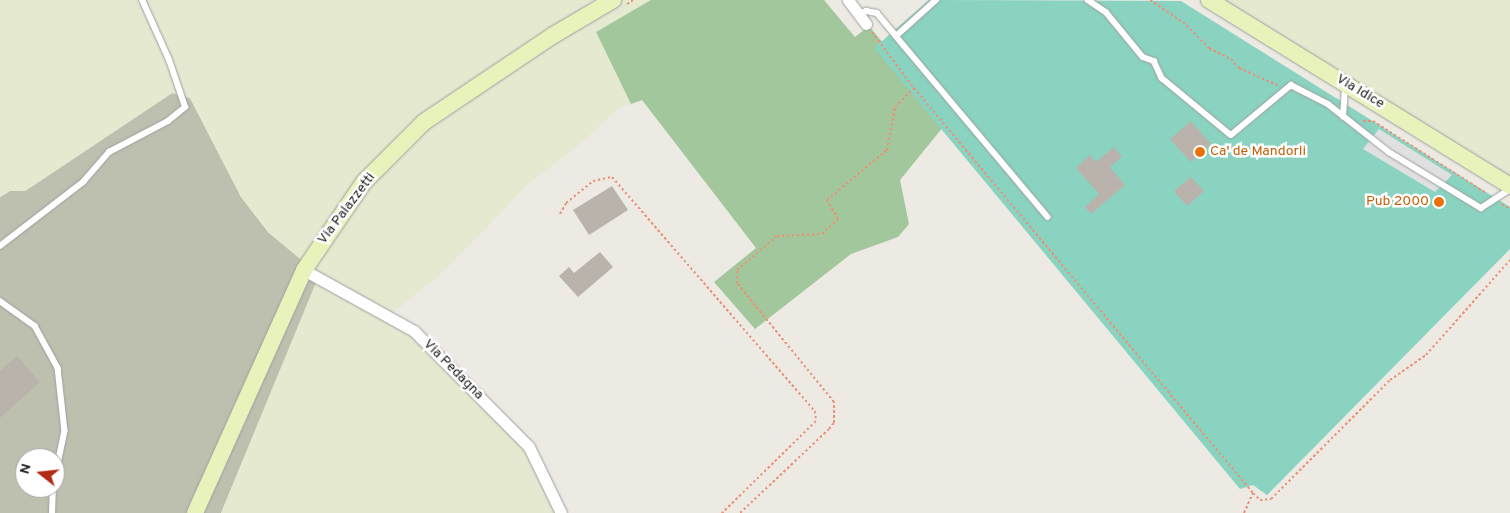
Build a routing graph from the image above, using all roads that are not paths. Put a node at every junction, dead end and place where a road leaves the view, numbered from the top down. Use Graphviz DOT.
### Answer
graph roads {
  1 [pos="142,0"];
  2 [pos="848,0"];
  3 [pos="936,0"];
  4 [pos="1088,0"];
  5 [pos="1209,0"];
  6 [pos="619,2"];
  7 [pos="863,19"];
  8 [pos="896,36"];
  9 [pos="1345,84"];
  10 [pos="1344,114"];
  11 [pos="1510,187"];
  12 [pos="1048,217"];
  13 [pos="0,246"];
  14 [pos="304,270"];
  15 [pos="0,301"];
  16 [pos="62,448"];
  17 [pos="53,498"];
  18 [pos="52,513"];
  19 [pos="195,513"];
  20 [pos="561,513"];
  1 -- 13 [label="lane"];
  2 -- 7 [label="street"];
  3 -- 8 [label="lane"];
  4 -- 10 [label="lane"];
  5 -- 9 [label="main road, Via Idice"];
  6 -- 14 [label="main road, Via Palazzetti"];
  7 -- 8 [label="lane"];
  8 -- 12 [label="lane"];
  9 -- 10 [label="lane"];
  9 -- 11 [label="main road, Via Idice"];
  10 -- 11 [label="lane"];
  14 -- 19 [label="main road, Via Palazzetti"];
  14 -- 20 [label="street, Via Pedagna"];
  15 -- 16 [label="lane"];
  17 -- 18 [label="lane"];
}
